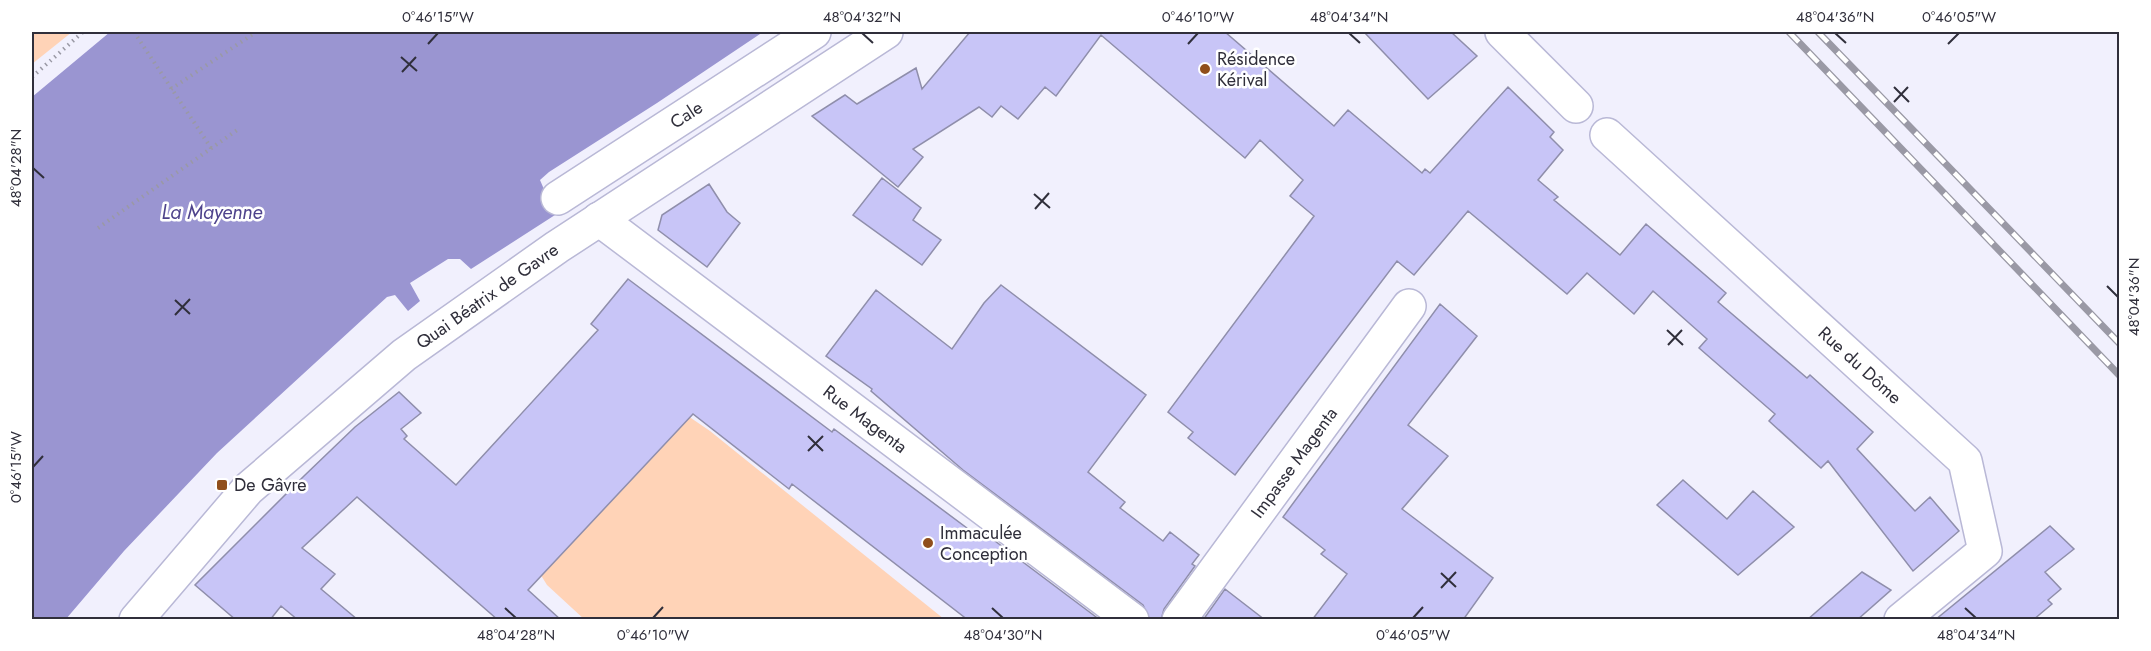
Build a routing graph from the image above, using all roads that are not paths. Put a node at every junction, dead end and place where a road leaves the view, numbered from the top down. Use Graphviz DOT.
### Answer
graph roads {
  1 [pos="814,32"];
  2 [pos="886,32"];
  3 [pos="1502,32"];
  4 [pos="841,44"];
  5 [pos="1576,106"];
  6 [pos="1607,135"];
  7 [pos="558,198"];
  8 [pos="599,219"];
  9 [pos="1409,306"];
  10 [pos="136,620"];
  11 [pos="1132,620"];
  12 [pos="1179,620"];
  13 [pos="1901,620"];
  1 -- 7 [label="street, Cale"];
  2 -- 4 [label="street, Quai Béatrix de Gavre"];
  3 -- 5 [label="street"];
  4 -- 8 [label="street, Quai Béatrix de Gavre"];
  6 -- 13 [label="street, Rue du Dôme"];
  8 -- 10 [label="street, Quai Béatrix de Gavre"];
  8 -- 11 [label="street, Rue Magenta"];
  9 -- 12 [label="street, Impasse Magenta"];
}
